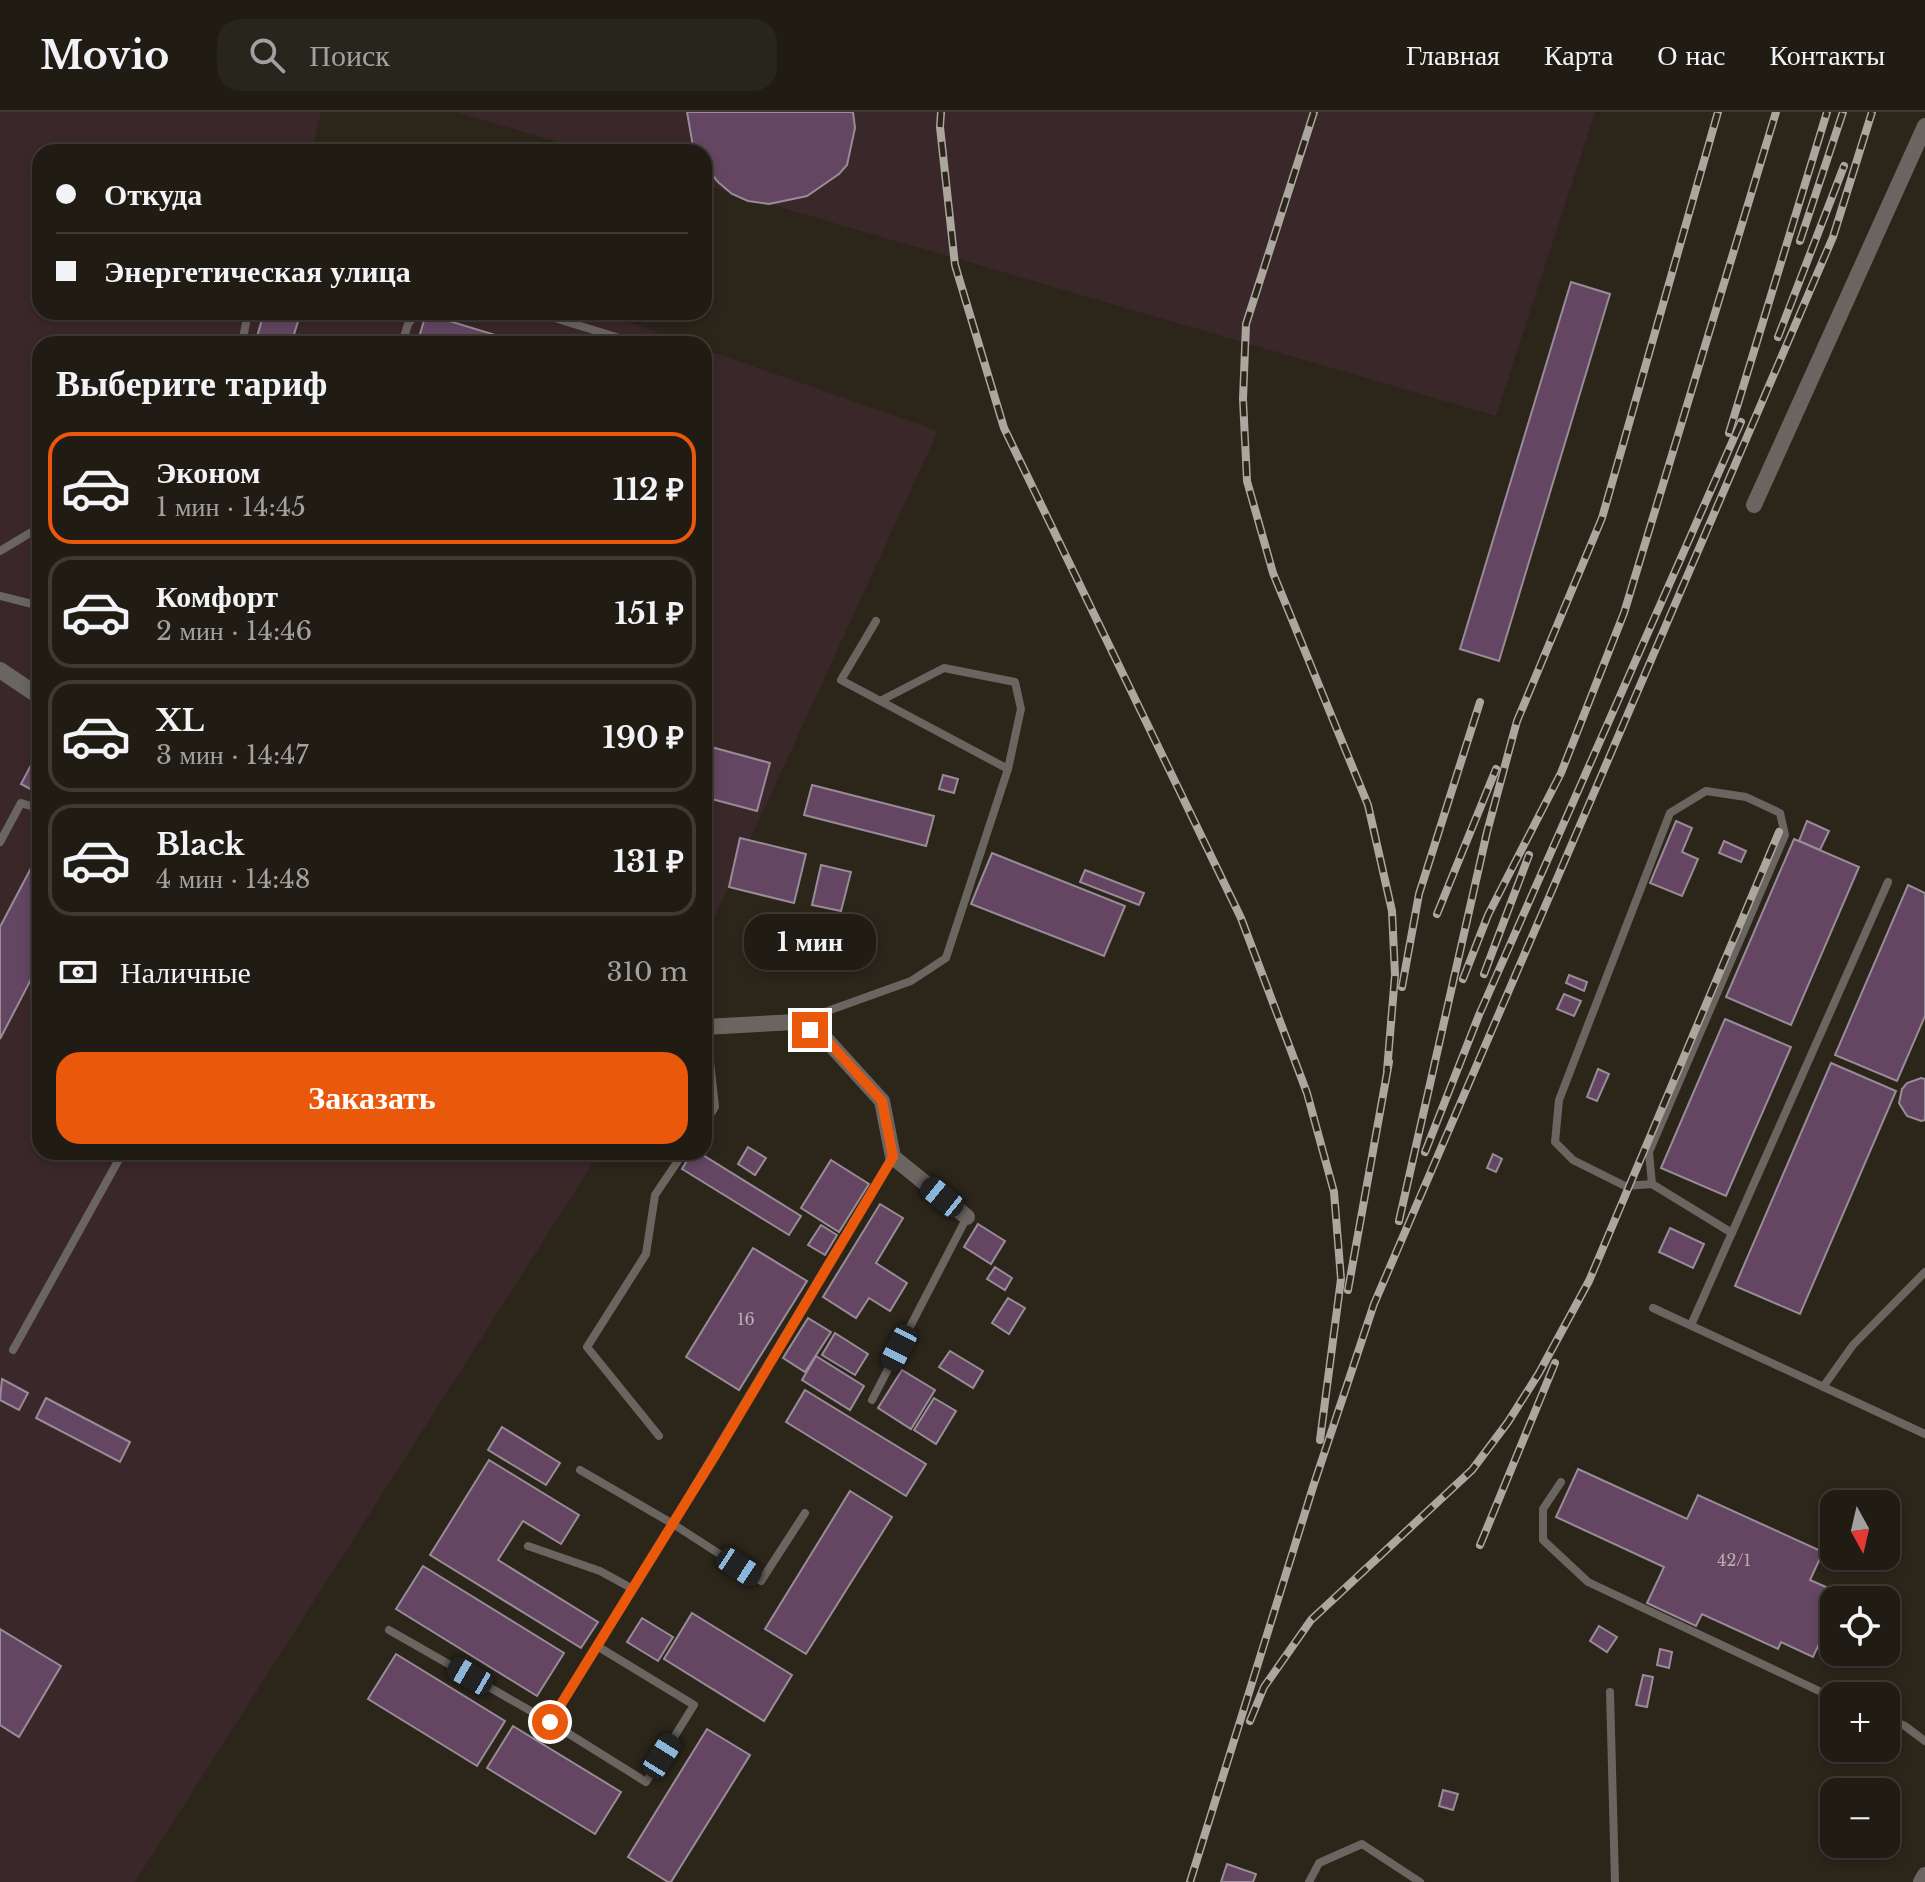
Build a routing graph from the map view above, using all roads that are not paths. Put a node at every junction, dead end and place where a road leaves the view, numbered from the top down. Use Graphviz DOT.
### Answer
graph roads {
  1 [pos="1925,126"];
  2 [pos="561,320"];
  3 [pos="613,336"];
  4 [pos="1754,505"];
  5 [pos="32,532"];
  6 [pos="0,551"];
  7 [pos="0,596"];
  8 [pos="32,604"];
  9 [pos="876,621"];
  10 [pos="0,670"];
  11 [pos="32,692"];
  12 [pos="882,700"];
  13 [pos="1008,769"];
  14 [pos="32,806"];
  15 [pos="0,842"];
  16 [pos="1888,882"];
  17 [pos="796,1022"];
  18 [pos="712,1026"];
  19 [pos="712,1083"];
  20 [pos="712,1112"];
  21 [pos="893,1157"];
  22 [pos="119,1160"];
  23 [pos="679,1160"];
  24 [pos="1652,1184"];
  25 [pos="967,1217"];
  26 [pos="1732,1233"];
  27 [pos="1925,1272"];
  28 [pos="1653,1308"];
  29 [pos="1691,1325"];
  30 [pos="13,1350"];
  31 [pos="1823,1387"];
  32 [pos="872,1400"];
  33 [pos="1925,1434"];
  34 [pos="659,1436"];
  35 [pos="580,1470"];
  36 [pos="1561,1482"];
  37 [pos="805,1513"];
  38 [pos="673,1524"];
  39 [pos="528,1546"];
  40 [pos="633,1589"];
  41 [pos="389,1630"];
  42 [pos="597,1646"];
  43 [pos="1820,1691"];
  44 [pos="1610,1692"];
  45 [pos="550,1722"];
  46 [pos="1900,1724"];
  47 [pos="1925,1741"];
  48 [pos="1925,1875"];
  49 [pos="1309,1882"];
  50 [pos="1420,1882"];
  51 [pos="1615,1882"];
  52 [pos="1921,1882"];
  1 -- 4 [label="street"];
  2 -- 3 [label="lane"];
  5 -- 6 [label="lane"];
  7 -- 8 [label="lane"];
  9 -- 12 [label="lane"];
  10 -- 11 [label="street"];
  12 -- 13 [label="lane"];
  12 -- 13 [label="lane"];
  13 -- 17 [label="lane"];
  14 -- 15 [label="lane"];
  16 -- 26 [label="lane"];
  17 -- 18 [label="street"];
  17 -- 21 [label="street"];
  19 -- 20 [label="lane"];
  21 -- 25 [label="street"];
  21 -- 38 [label="lane"];
  22 -- 30 [label="lane"];
  23 -- 34 [label="lane"];
  24 -- 24 [label="lane"];
  24 -- 26 [label="lane"];
  25 -- 32 [label="lane"];
  26 -- 29 [label="lane"];
  27 -- 31 [label="lane"];
  28 -- 29 [label="lane"];
  29 -- 31 [label="lane"];
  31 -- 33 [label="lane"];
  35 -- 38 [label="lane"];
  36 -- 43 [label="lane"];
  37 -- 38 [label="lane"];
  38 -- 40 [label="lane"];
  39 -- 40 [label="lane"];
  40 -- 42 [label="lane"];
  41 -- 45 [label="lane"];
  42 -- 45 [label="lane"];
  42 -- 45 [label="lane"];
  44 -- 51 [label="lane"];
  46 -- 47 [label="lane"];
  48 -- 52 [label="street"];
  49 -- 50 [label="lane"];
}
